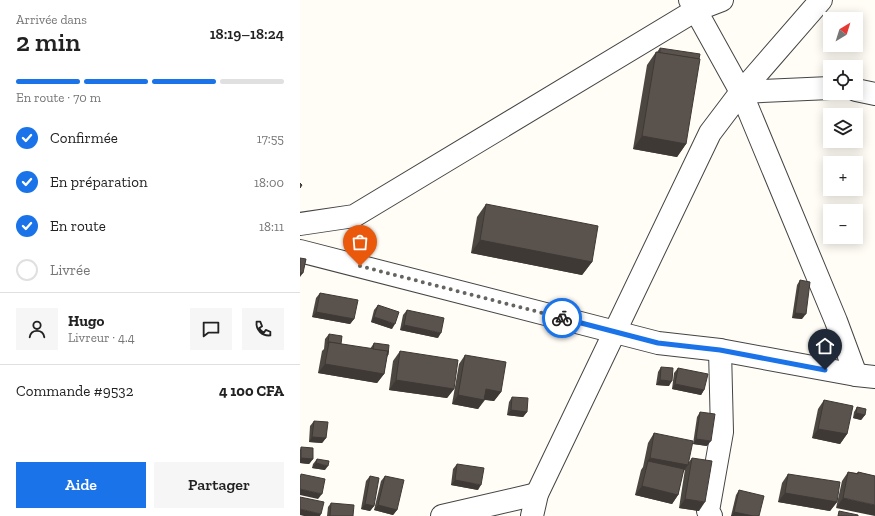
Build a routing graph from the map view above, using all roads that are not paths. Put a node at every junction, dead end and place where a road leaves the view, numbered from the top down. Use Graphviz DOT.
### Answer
graph roads {
  1 [pos="722,0"];
  2 [pos="820,0"];
  3 [pos="693,5"];
  4 [pos="823,88"];
  5 [pos="863,91"];
  6 [pos="741,92"];
  7 [pos="875,94"];
  8 [pos="300,224"];
  9 [pos="300,251"];
  10 [pos="614,332"];
  11 [pos="720,350"];
  12 [pos="865,376"];
  13 [pos="537,494"];
  14 [pos="442,516"];
  15 [pos="532,516"];
  16 [pos="711,516"];
  1 -- 3 [label="street"];
  2 -- 6 [label="street"];
  3 -- 6 [label="street"];
  3 -- 8 [label="street"];
  4 -- 6 [label="street"];
  5 -- 7 [label="street"];
  6 -- 10 [label="street"];
  6 -- 12 [label="street"];
  9 -- 10 [label="street"];
  10 -- 11 [label="street"];
  10 -- 13 [label="street"];
  11 -- 12 [label="street"];
  11 -- 16 [label="street"];
  13 -- 14 [label="street"];
  13 -- 15 [label="street"];
}
